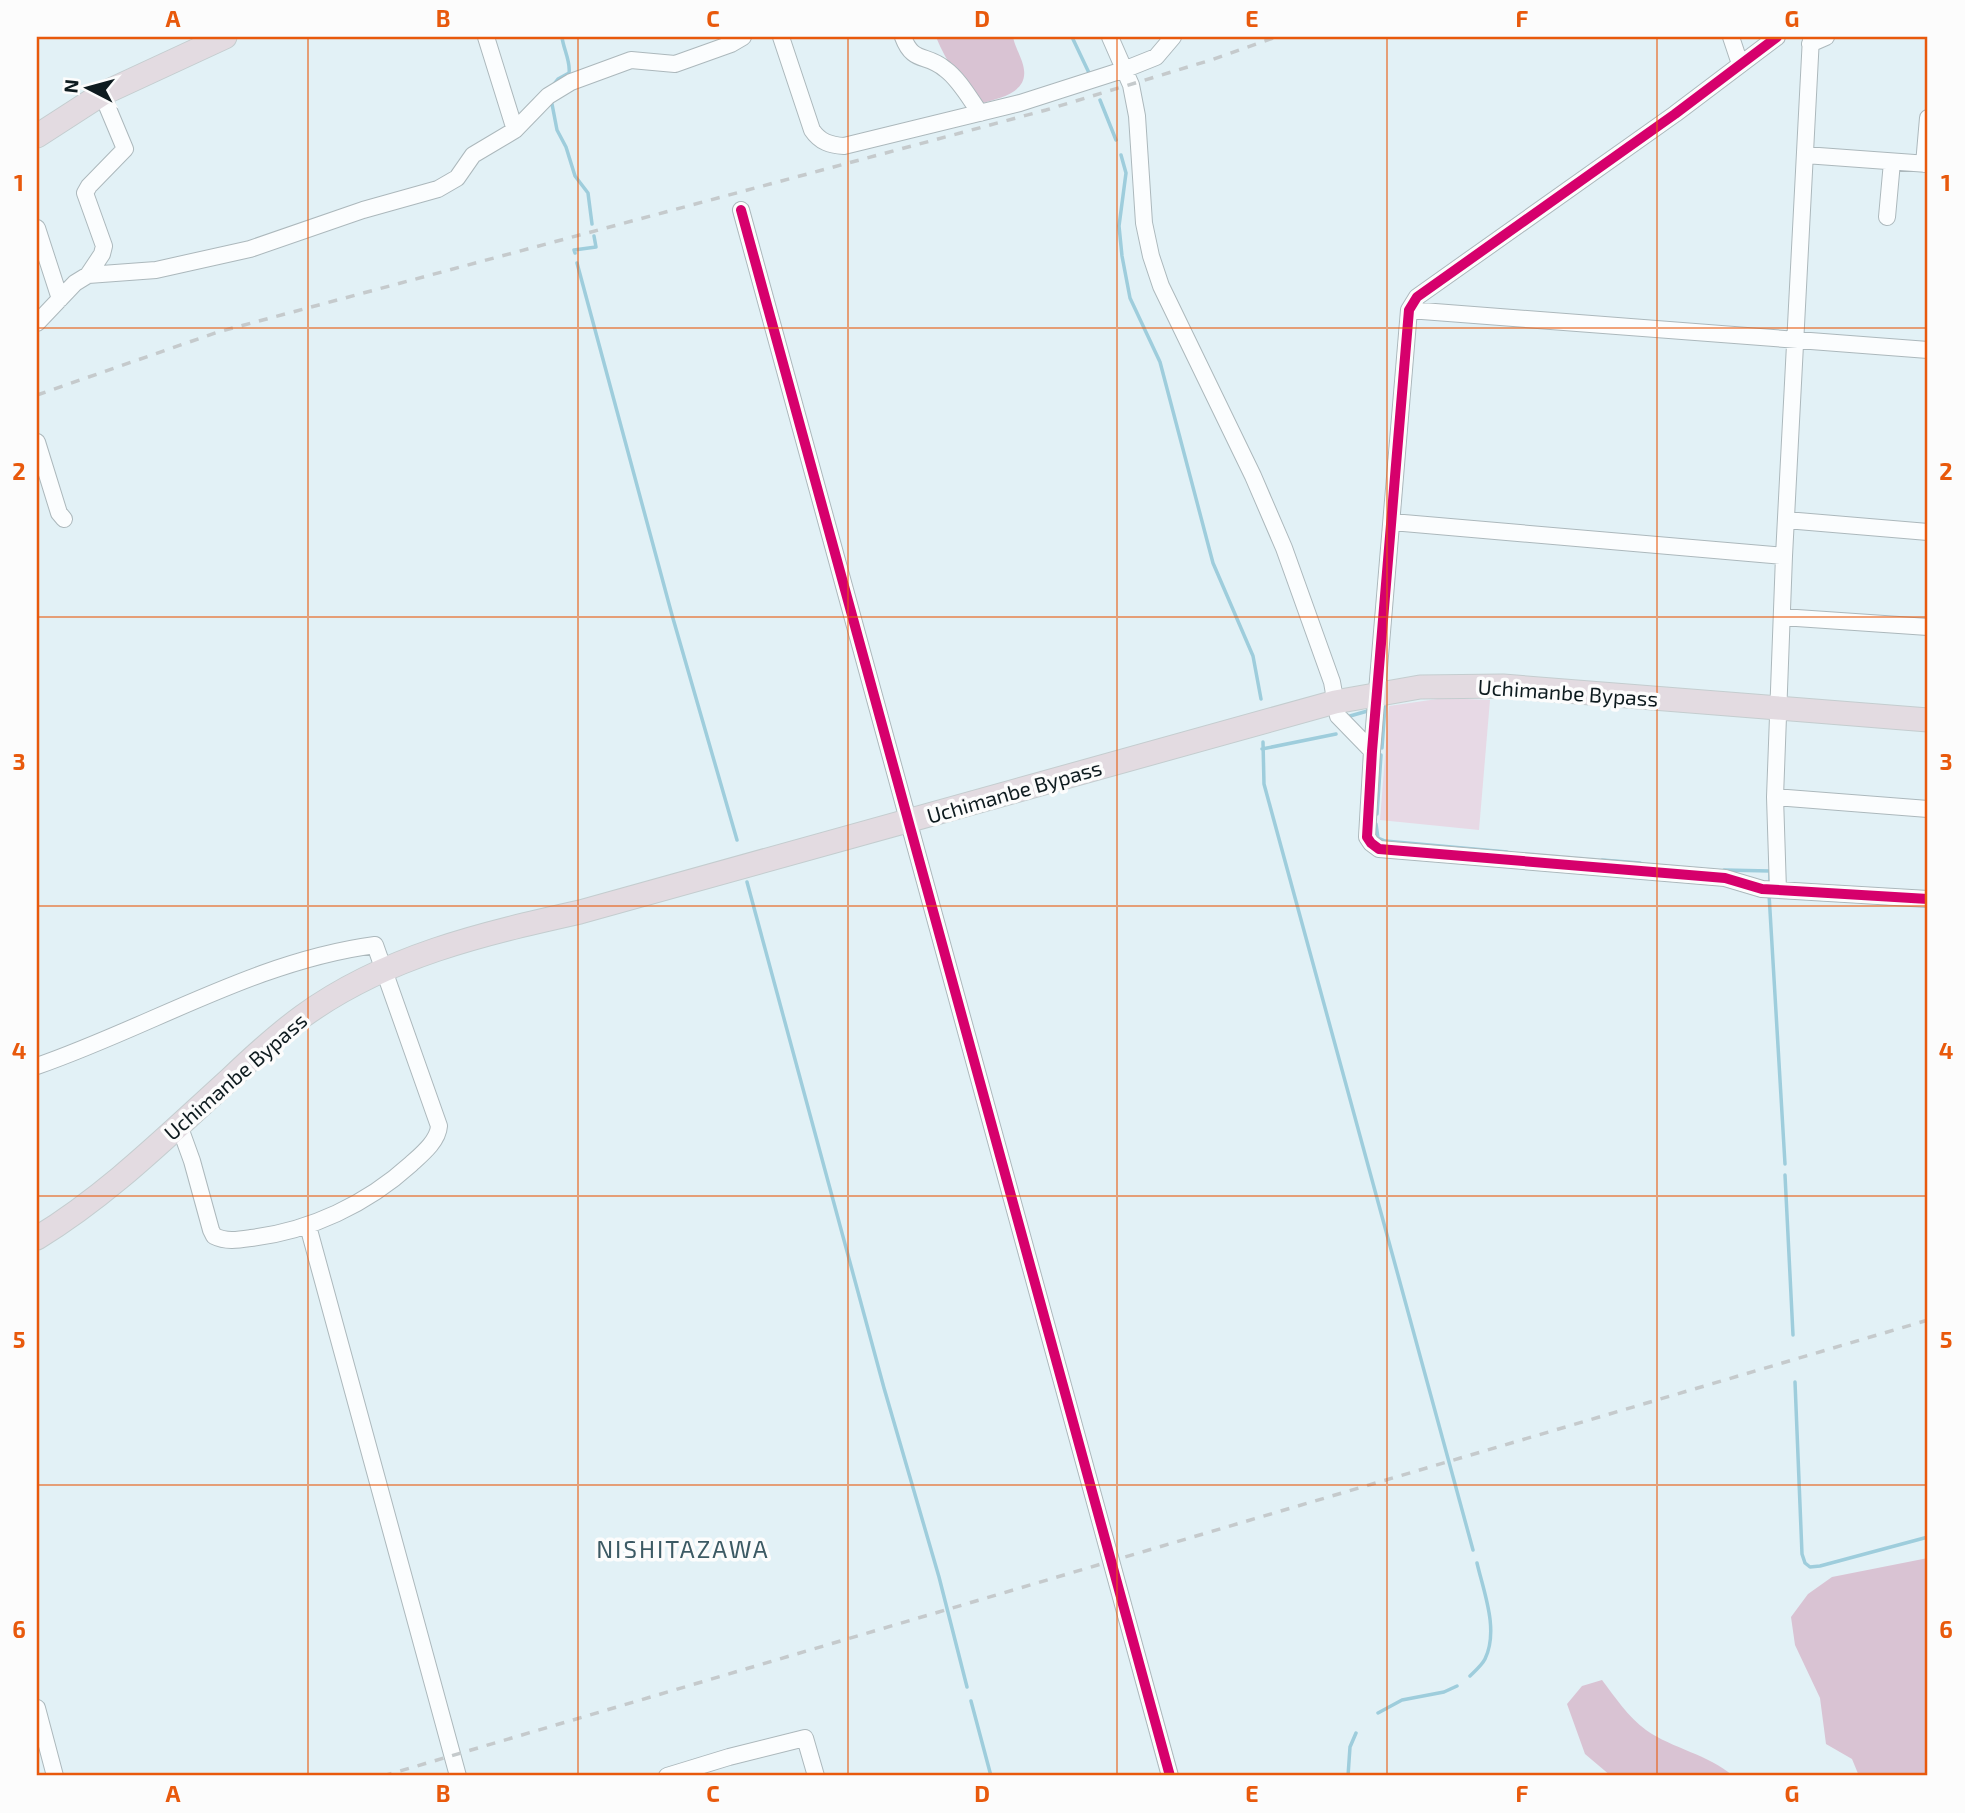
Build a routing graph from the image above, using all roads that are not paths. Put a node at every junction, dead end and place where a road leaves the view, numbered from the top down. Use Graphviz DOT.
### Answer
graph roads {
  1 [pos="226,37"];
  2 [pos="486,37"];
  3 [pos="743,37"];
  4 [pos="781,37"];
  5 [pos="903,37"];
  6 [pos="1110,37"];
  7 [pos="1173,37"];
  8 [pos="1731,37"];
  9 [pos="1777,37"];
  10 [pos="1826,37"];
  11 [pos="1810,41"];
  12 [pos="1740,64"];
  13 [pos="1126,69"];
  14 [pos="102,94"];
  15 [pos="980,113"];
  16 [pos="1928,118"];
  17 [pos="515,130"];
  18 [pos="37,136"];
  19 [pos="1805,155"];
  20 [pos="1892,162"];
  21 [pos="1926,164"];
  22 [pos="741,210"];
  23 [pos="1887,217"];
  24 [pos="37,228"];
  25 [pos="88,275"];
  26 [pos="60,299"];
  27 [pos="1409,310"];
  28 [pos="37,323"];
  29 [pos="1796,339"];
  30 [pos="1928,350"];
  31 [pos="37,442"];
  32 [pos="64,519"];
  33 [pos="1786,520"];
  34 [pos="1392,522"];
  35 [pos="1928,532"];
  36 [pos="1784,556"];
  37 [pos="1782,617"];
  38 [pos="1928,627"];
  39 [pos="1378,693"];
  40 [pos="1335,702"];
  41 [pos="1779,709"];
  42 [pos="1928,720"];
  43 [pos="1372,751"];
  44 [pos="1775,797"];
  45 [pos="1928,809"];
  46 [pos="909,821"];
  47 [pos="1778,890"];
  48 [pos="1928,899"];
  49 [pos="384,968"];
  50 [pos="37,1066"];
  51 [pos="179,1125"];
  52 [pos="308,1226"];
  53 [pos="37,1238"];
  54 [pos="37,1709"];
  55 [pos="55,1776"];
  56 [pos="458,1776"];
  57 [pos="667,1776"];
  58 [pos="816,1776"];
  59 [pos="1170,1776"];
  1 -- 14 [label="highway"];
  2 -- 17 [label="street"];
  3 -- 17 [label="street"];
  4 -- 15 [label="street"];
  5 -- 15 [label="street"];
  6 -- 13 [label="street"];
  7 -- 13 [label="street"];
  8 -- 12 [label="street"];
  9 -- 12 [label="street"];
  10 -- 11 [label="street"];
  11 -- 19 [label="street"];
  12 -- 27 [label="street"];
  13 -- 15 [label="street"];
  13 -- 40 [label="street"];
  14 -- 18 [label="highway"];
  14 -- 25 [label="street"];
  16 -- 21 [label="street"];
  17 -- 25 [label="street"];
  19 -- 20 [label="street"];
  19 -- 29 [label="street"];
  20 -- 21 [label="street"];
  20 -- 23 [label="street"];
  22 -- 46 [label="street"];
  24 -- 26 [label="street"];
  25 -- 26 [label="street"];
  26 -- 28 [label="street"];
  27 -- 29 [label="street"];
  27 -- 34 [label="street"];
  29 -- 30 [label="street"];
  29 -- 33 [label="street"];
  31 -- 32 [label="street"];
  33 -- 35 [label="street"];
  33 -- 36 [label="street"];
  34 -- 36 [label="street"];
  34 -- 39 [label="street"];
  36 -- 37 [label="street"];
  37 -- 38 [label="street"];
  37 -- 41 [label="street"];
  39 -- 40 [label="highway, Uchimanbe Bypass"];
  39 -- 41 [label="highway, Uchimanbe Bypass"];
  39 -- 43 [label="street"];
  40 -- 43 [label="street"];
  40 -- 46 [label="highway, Uchimanbe Bypass"];
  41 -- 42 [label="highway, Uchimanbe Bypass"];
  41 -- 44 [label="street"];
  43 -- 47 [label="street"];
  44 -- 45 [label="street"];
  44 -- 47 [label="street"];
  46 -- 49 [label="highway, Uchimanbe Bypass"];
  46 -- 59 [label="street"];
  47 -- 48 [label="street"];
  49 -- 50 [label="street"];
  49 -- 51 [label="highway, Uchimanbe Bypass"];
  49 -- 52 [label="street"];
  51 -- 52 [label="street"];
  51 -- 53 [label="highway, Uchimanbe Bypass"];
  52 -- 56 [label="street"];
  54 -- 55 [label="street"];
  57 -- 58 [label="street"];
}
